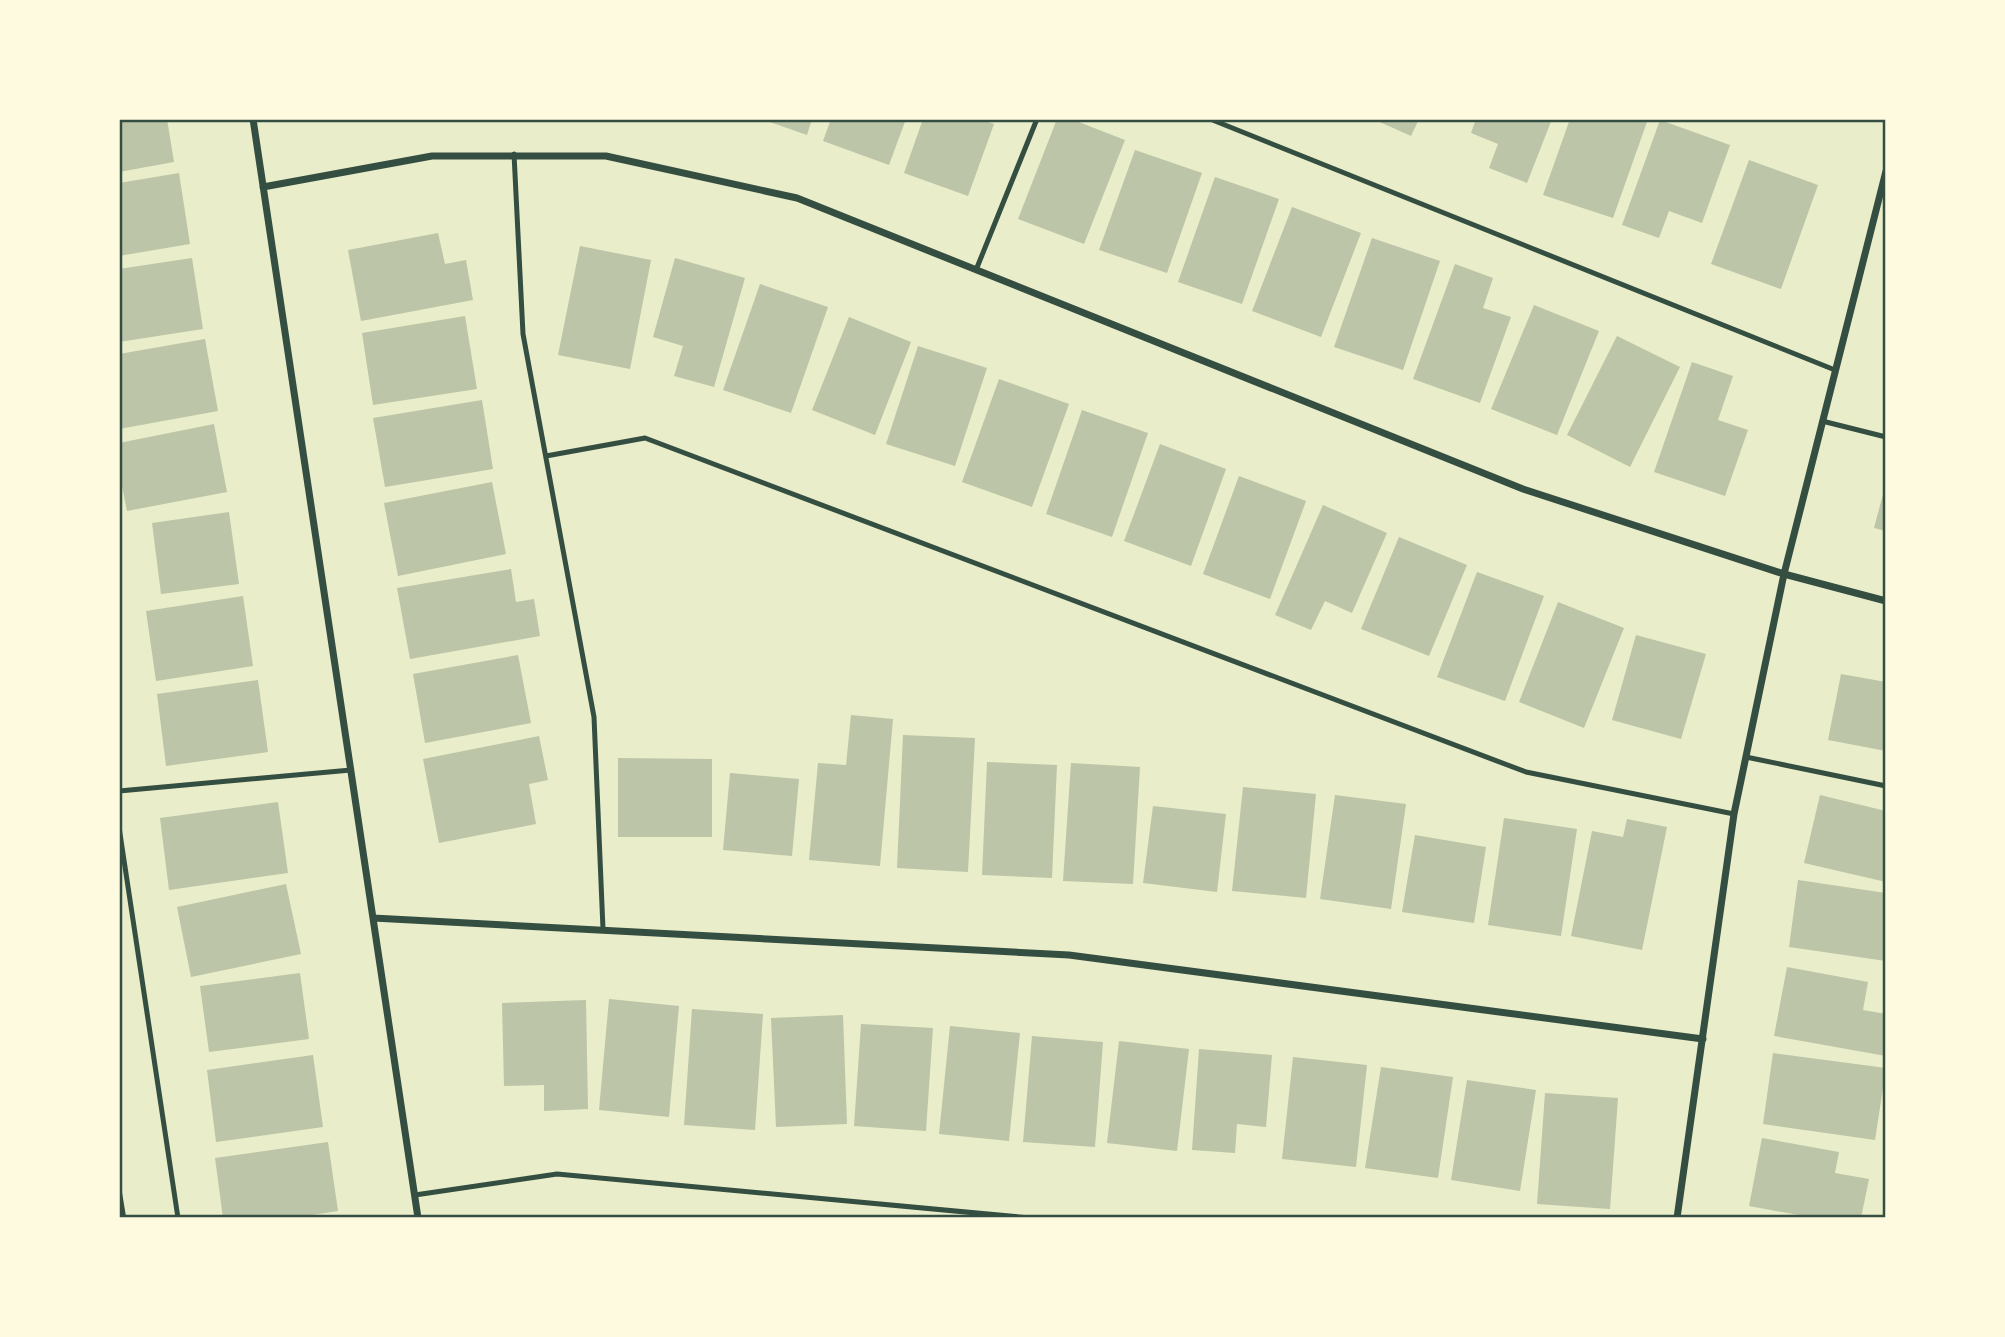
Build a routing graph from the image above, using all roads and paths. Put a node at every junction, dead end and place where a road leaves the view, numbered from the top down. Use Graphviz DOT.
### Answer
graph roads {
  1 [pos="253,119"];
  2 [pos="1037,119"];
  3 [pos="1210,119"];
  4 [pos="514,154"];
  5 [pos="1886,171"];
  6 [pos="263,187"];
  7 [pos="976,270"];
  8 [pos="1835,370"];
  9 [pos="1822,421"];
  10 [pos="1886,437"];
  11 [pos="546,456"];
  12 [pos="1784,574"];
  13 [pos="1886,601"];
  14 [pos="1746,757"];
  15 [pos="351,770"];
  16 [pos="1886,786"];
  17 [pos="119,792"];
  18 [pos="1734,814"];
  19 [pos="119,827"];
  20 [pos="373,918"];
  21 [pos="603,929"];
  22 [pos="1703,1039"];
  23 [pos="119,1188"];
  24 [pos="415,1195"];
  25 [pos="124,1218"];
  26 [pos="178,1218"];
  27 [pos="418,1218"];
  28 [pos="1030,1218"];
  29 [pos="1677,1218"];
  1 -- 6 [label="street"];
  2 -- 7 [label="lane"];
  3 -- 8 [label="lane"];
  4 -- 6 [label="street"];
  4 -- 7 [label="street"];
  4 -- 11 [label="lane"];
  5 -- 8 [label="street"];
  6 -- 15 [label="street"];
  7 -- 12 [label="street"];
  8 -- 9 [label="street"];
  9 -- 10 [label="lane"];
  9 -- 12 [label="street"];
  11 -- 18 [label="lane"];
  11 -- 21 [label="lane"];
  12 -- 13 [label="street"];
  12 -- 14 [label="street"];
  14 -- 16 [label="lane"];
  14 -- 18 [label="street"];
  15 -- 17 [label="lane"];
  15 -- 20 [label="street"];
  18 -- 22 [label="street"];
  19 -- 26 [label="lane"];
  20 -- 21 [label="street"];
  20 -- 24 [label="street"];
  21 -- 22 [label="street"];
  22 -- 29 [label="street"];
  23 -- 25 [label="path"];
  24 -- 27 [label="street"];
  24 -- 28 [label="lane"];
}
